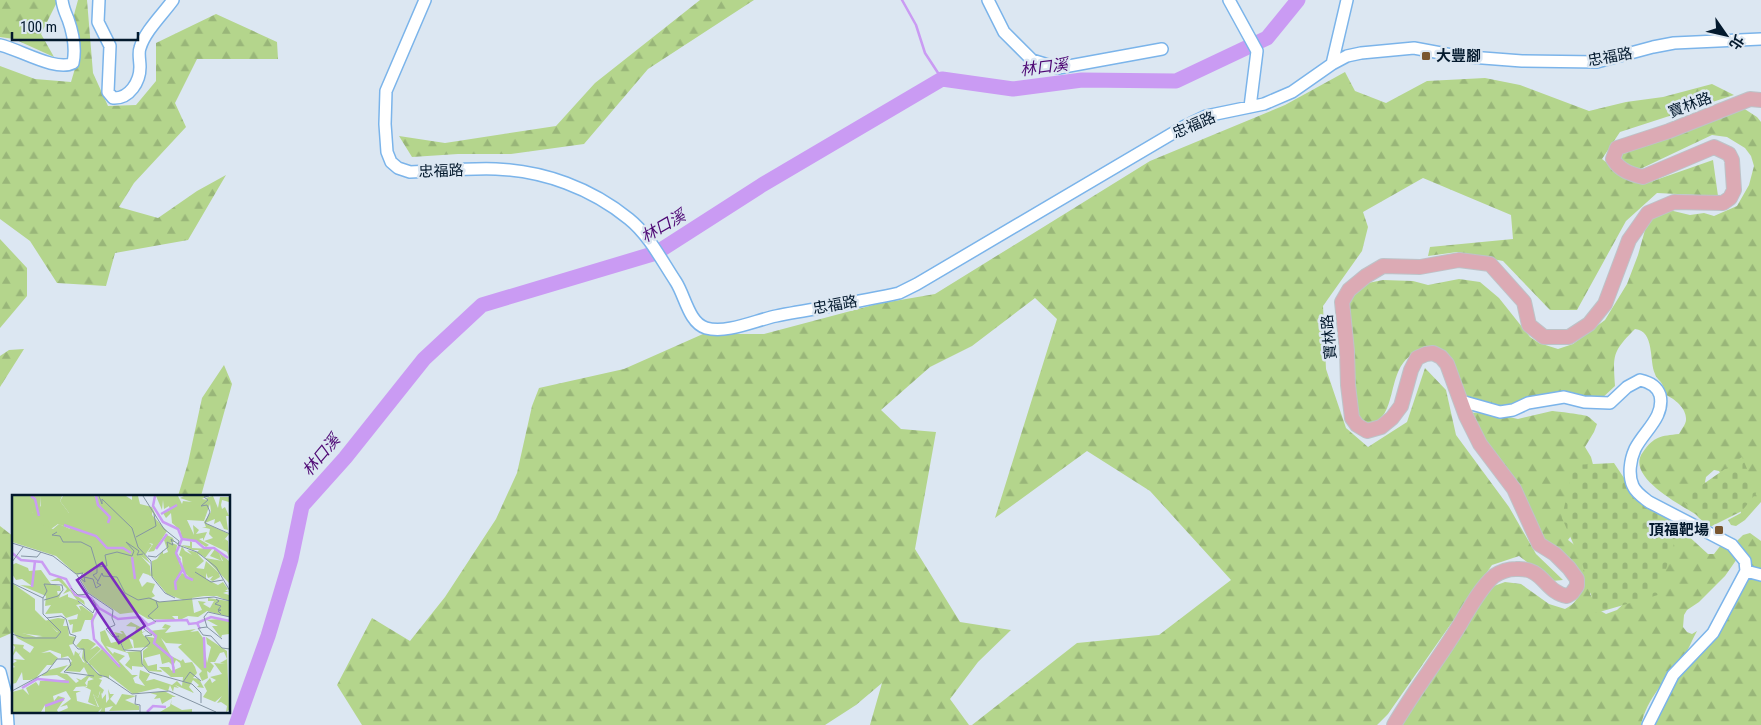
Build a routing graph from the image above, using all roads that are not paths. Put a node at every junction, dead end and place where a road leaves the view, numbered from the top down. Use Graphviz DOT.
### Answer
graph roads {
  1 [pos="62,0"];
  2 [pos="99,0"];
  3 [pos="173,0"];
  4 [pos="425,0"];
  5 [pos="988,0"];
  6 [pos="1229,0"];
  7 [pos="1347,0"];
  8 [pos="1761,39"];
  9 [pos="0,45"];
  10 [pos="1162,50"];
  11 [pos="1332,64"];
  12 [pos="1761,100"];
  13 [pos="1250,107"];
  14 [pos="1461,402"];
  15 [pos="1746,571"];
  16 [pos="1761,575"];
  17 [pos="0,672"];
  18 [pos="8,725"];
  19 [pos="1394,725"];
  20 [pos="1648,725"];
  1 -- 9 [label="street"];
  2 -- 3 [label="street"];
  4 -- 13 [label="street, 忠福路"];
  5 -- 10 [label="street"];
  6 -- 13 [label="street"];
  7 -- 11 [label="street"];
  8 -- 11 [label="street, 忠福路"];
  11 -- 13 [label="street, 忠福路"];
  12 -- 14 [label="main road, 寶林路"];
  14 -- 15 [label="street"];
  14 -- 19 [label="main road, 寶林路"];
  15 -- 16 [label="street"];
  15 -- 20 [label="street"];
  17 -- 18 [label="street"];
}
